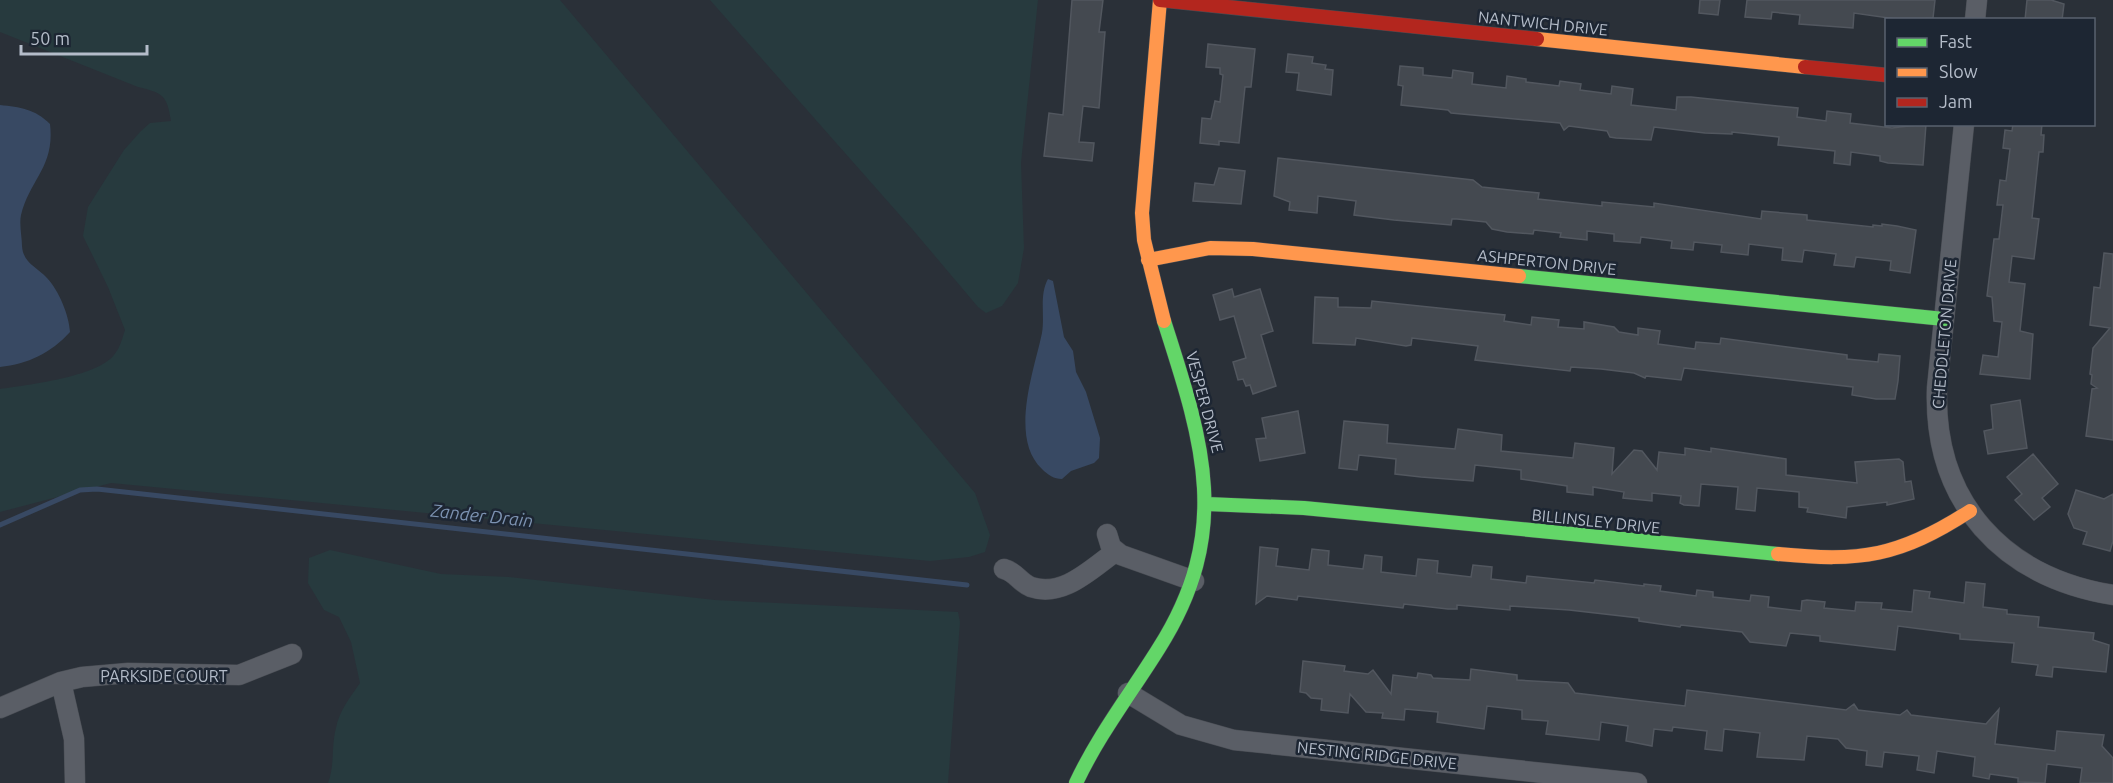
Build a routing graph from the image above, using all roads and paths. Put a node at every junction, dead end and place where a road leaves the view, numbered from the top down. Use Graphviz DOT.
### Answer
graph roads {
  1 [pos="1160,0"];
  2 [pos="1977,0"];
  3 [pos="1975,18"];
  4 [pos="1885,75"];
  5 [pos="1964,126"];
  6 [pos="1148,260"];
  7 [pos="1944,319"];
  8 [pos="1207,504"];
  9 [pos="1970,511"];
  10 [pos="1004,569"];
  11 [pos="1194,581"];
  12 [pos="2113,595"];
  13 [pos="292,654"];
  14 [pos="61,682"];
  15 [pos="1128,693"];
  16 [pos="0,708"];
  17 [pos="75,783"];
  18 [pos="1076,783"];
  19 [pos="1637,783"];
  1 -- 4 [label="street, NANTWICH DRIVE"];
  1 -- 6 [label="street, VESPER DRIVE"];
  2 -- 3 [label="street"];
  5 -- 7 [label="street, CHEDDLETON DRIVE"];
  6 -- 7 [label="street, ASHPERTON DRIVE"];
  6 -- 8 [label="street, VESPER DRIVE"];
  7 -- 9 [label="street, CHEDDLETON DRIVE"];
  8 -- 9 [label="street, BILLINSLEY DRIVE"];
  8 -- 11 [label="street, VESPER DRIVE"];
  9 -- 12 [label="street, CHEDDLETON DRIVE"];
  10 -- 11 [label="street"];
  11 -- 15 [label="street, VESPER DRIVE"];
  13 -- 14 [label="street, PARKSIDE COURT"];
  14 -- 16 [label="street, PARKSIDE COURT"];
  14 -- 17 [label="street"];
  15 -- 18 [label="street, VESPER DRIVE"];
  15 -- 19 [label="street, NESTING RIDGE DRIVE"];
}
